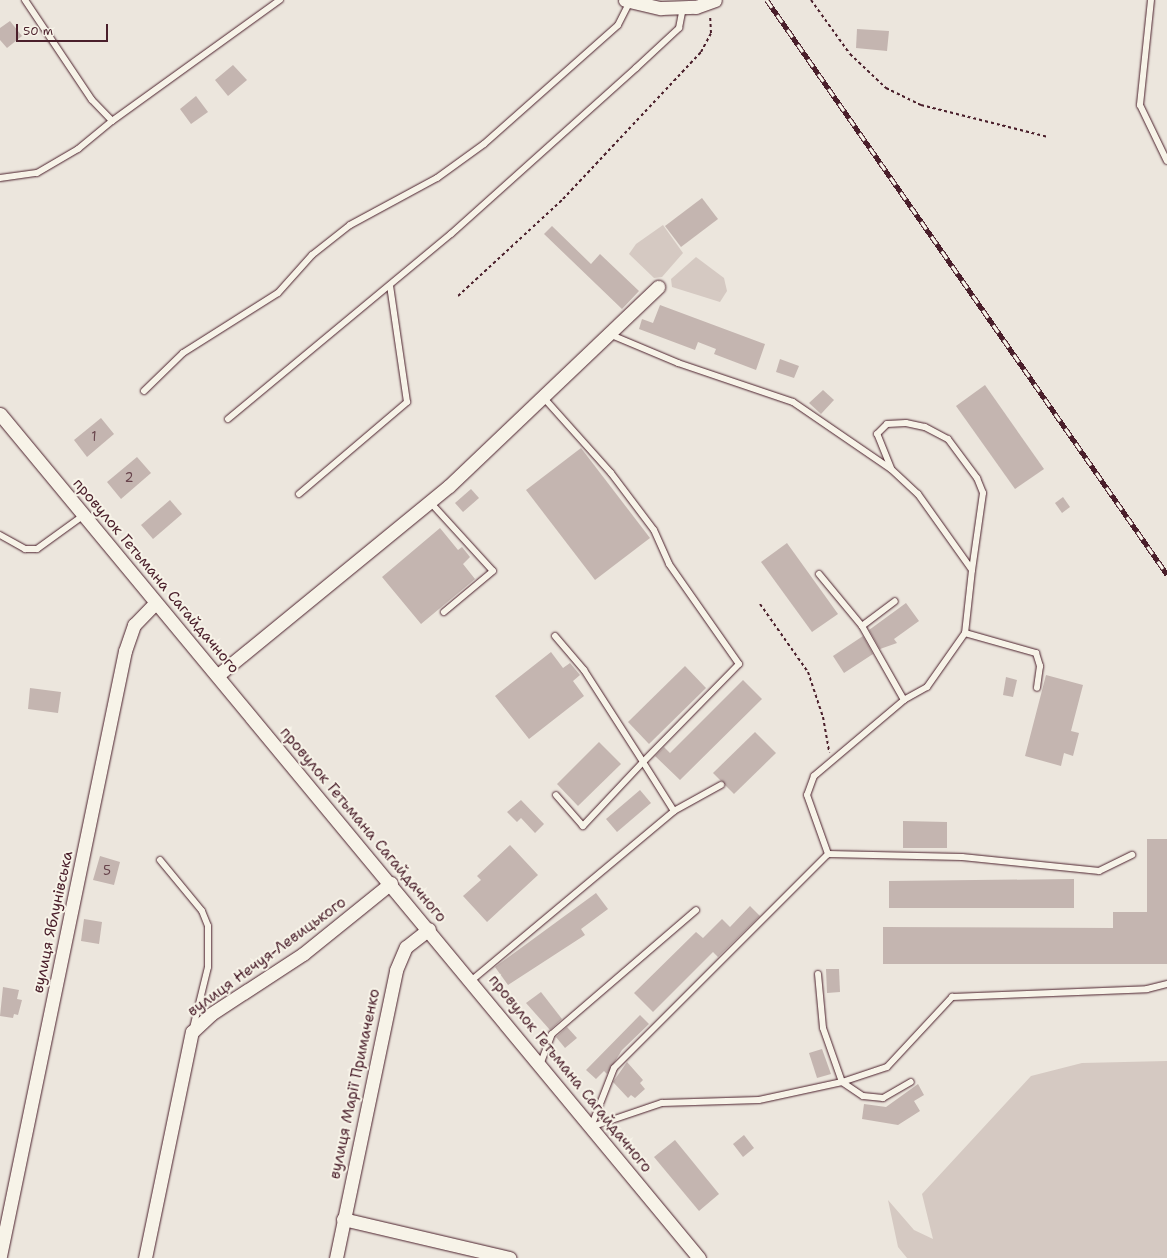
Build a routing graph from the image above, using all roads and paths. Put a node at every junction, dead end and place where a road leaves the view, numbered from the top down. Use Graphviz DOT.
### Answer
graph roads {
  1 [pos="25,0"];
  2 [pos="280,0"];
  3 [pos="810,0"];
  4 [pos="1151,0"];
  5 [pos="627,1"];
  6 [pos="712,1"];
  7 [pos="683,8"];
  8 [pos="112,121"];
  9 [pos="1048,137"];
  10 [pos="1167,140"];
  11 [pos="1160,143"];
  12 [pos="1167,161"];
  13 [pos="0,178"];
  14 [pos="390,285"];
  15 [pos="658,287"];
  16 [pos="458,296"];
  17 [pos="609,334"];
  18 [pos="144,391"];
  19 [pos="543,397"];
  20 [pos="0,414"];
  21 [pos="228,419"];
  22 [pos="892,469"];
  23 [pos="299,494"];
  24 [pos="430,502"];
  25 [pos="84,515"];
  26 [pos="0,535"];
  27 [pos="972,570"];
  28 [pos="819,574"];
  29 [pos="895,601"];
  30 [pos="155,603"];
  31 [pos="760,604"];
  32 [pos="444,612"];
  33 [pos="862,626"];
  34 [pos="965,633"];
  35 [pos="555,636"];
  36 [pos="218,676"];
  37 [pos="1037,688"];
  38 [pos="904,700"];
  39 [pos="830,759"];
  40 [pos="643,762"];
  41 [pos="721,785"];
  42 [pos="556,795"];
  43 [pos="674,811"];
  44 [pos="828,854"];
  45 [pos="1132,855"];
  46 [pos="160,860"];
  47 [pos="391,883"];
  48 [pos="696,910"];
  49 [pos="429,929"];
  50 [pos="818,974"];
  51 [pos="472,980"];
  52 [pos="1167,984"];
  53 [pos="192,1032"];
  54 [pos="540,1065"];
  55 [pos="842,1082"];
  56 [pos="911,1082"];
  57 [pos="591,1127"];
  58 [pos="343,1219"];
  59 [pos="483,1255"];
  60 [pos="0,1256"];
  61 [pos="145,1258"];
  62 [pos="336,1258"];
  63 [pos="509,1258"];
  64 [pos="699,1258"];
  1 -- 8 [label="lane"];
  2 -- 8 [label="lane"];
  3 -- 9 [label="path"];
  4 -- 11 [label="lane"];
  5 -- 7 [label="street"];
  5 -- 18 [label="lane"];
  6 -- 7 [label="street"];
  6 -- 16 [label="path"];
  7 -- 14 [label="lane"];
  8 -- 13 [label="lane"];
  10 -- 11 [label="lane"];
  11 -- 12 [label="lane"];
  14 -- 21 [label="lane"];
  14 -- 23 [label="lane"];
  15 -- 17 [label="street"];
  17 -- 19 [label="street"];
  17 -- 22 [label="lane"];
  19 -- 24 [label="street"];
  19 -- 40 [label="lane"];
  20 -- 25 [label="street, провулок Гетьмана Сагайдачного"];
  22 -- 27 [label="lane"];
  22 -- 27 [label="lane"];
  24 -- 32 [label="lane"];
  24 -- 36 [label="street"];
  25 -- 26 [label="lane"];
  25 -- 30 [label="street, провулок Гетьмана Сагайдачного"];
  27 -- 34 [label="lane"];
  28 -- 33 [label="lane"];
  29 -- 33 [label="lane"];
  30 -- 36 [label="street, провулок Гетьмана Сагайдачного"];
  30 -- 60 [label="street, вулиця Яблунівська"];
  31 -- 39 [label="path"];
  33 -- 38 [label="lane"];
  34 -- 37 [label="lane"];
  34 -- 38 [label="lane"];
  35 -- 40 [label="lane"];
  36 -- 47 [label="street, провулок Гетьмана Сагайдачного"];
  38 -- 39 [label="lane"];
  39 -- 44 [label="lane"];
  40 -- 42 [label="lane"];
  40 -- 43 [label="lane"];
  41 -- 43 [label="lane"];
  43 -- 51 [label="lane"];
  44 -- 45 [label="lane"];
  44 -- 57 [label="lane"];
  46 -- 53 [label="lane"];
  47 -- 49 [label="street, провулок Гетьмана Сагайдачного"];
  47 -- 53 [label="street, вулиця Нечуя-Левицького"];
  48 -- 54 [label="lane"];
  49 -- 51 [label="street, провулок Гетьмана Сагайдачного"];
  49 -- 58 [label="street, вулиця Марії Примаченко"];
  50 -- 55 [label="lane"];
  51 -- 54 [label="street, провулок Гетьмана Сагайдачного"];
  52 -- 55 [label="lane"];
  53 -- 61 [label="street, вулиця Нечуя-Левицького"];
  54 -- 57 [label="street, провулок Гетьмана Сагайдачного"];
  55 -- 56 [label="lane"];
  55 -- 57 [label="lane"];
  57 -- 64 [label="street, провулок Гетьмана Сагайдачного"];
  58 -- 59 [label="street"];
  58 -- 62 [label="street, вулиця Марії Примаченко"];
  59 -- 63 [label="street"];
}
